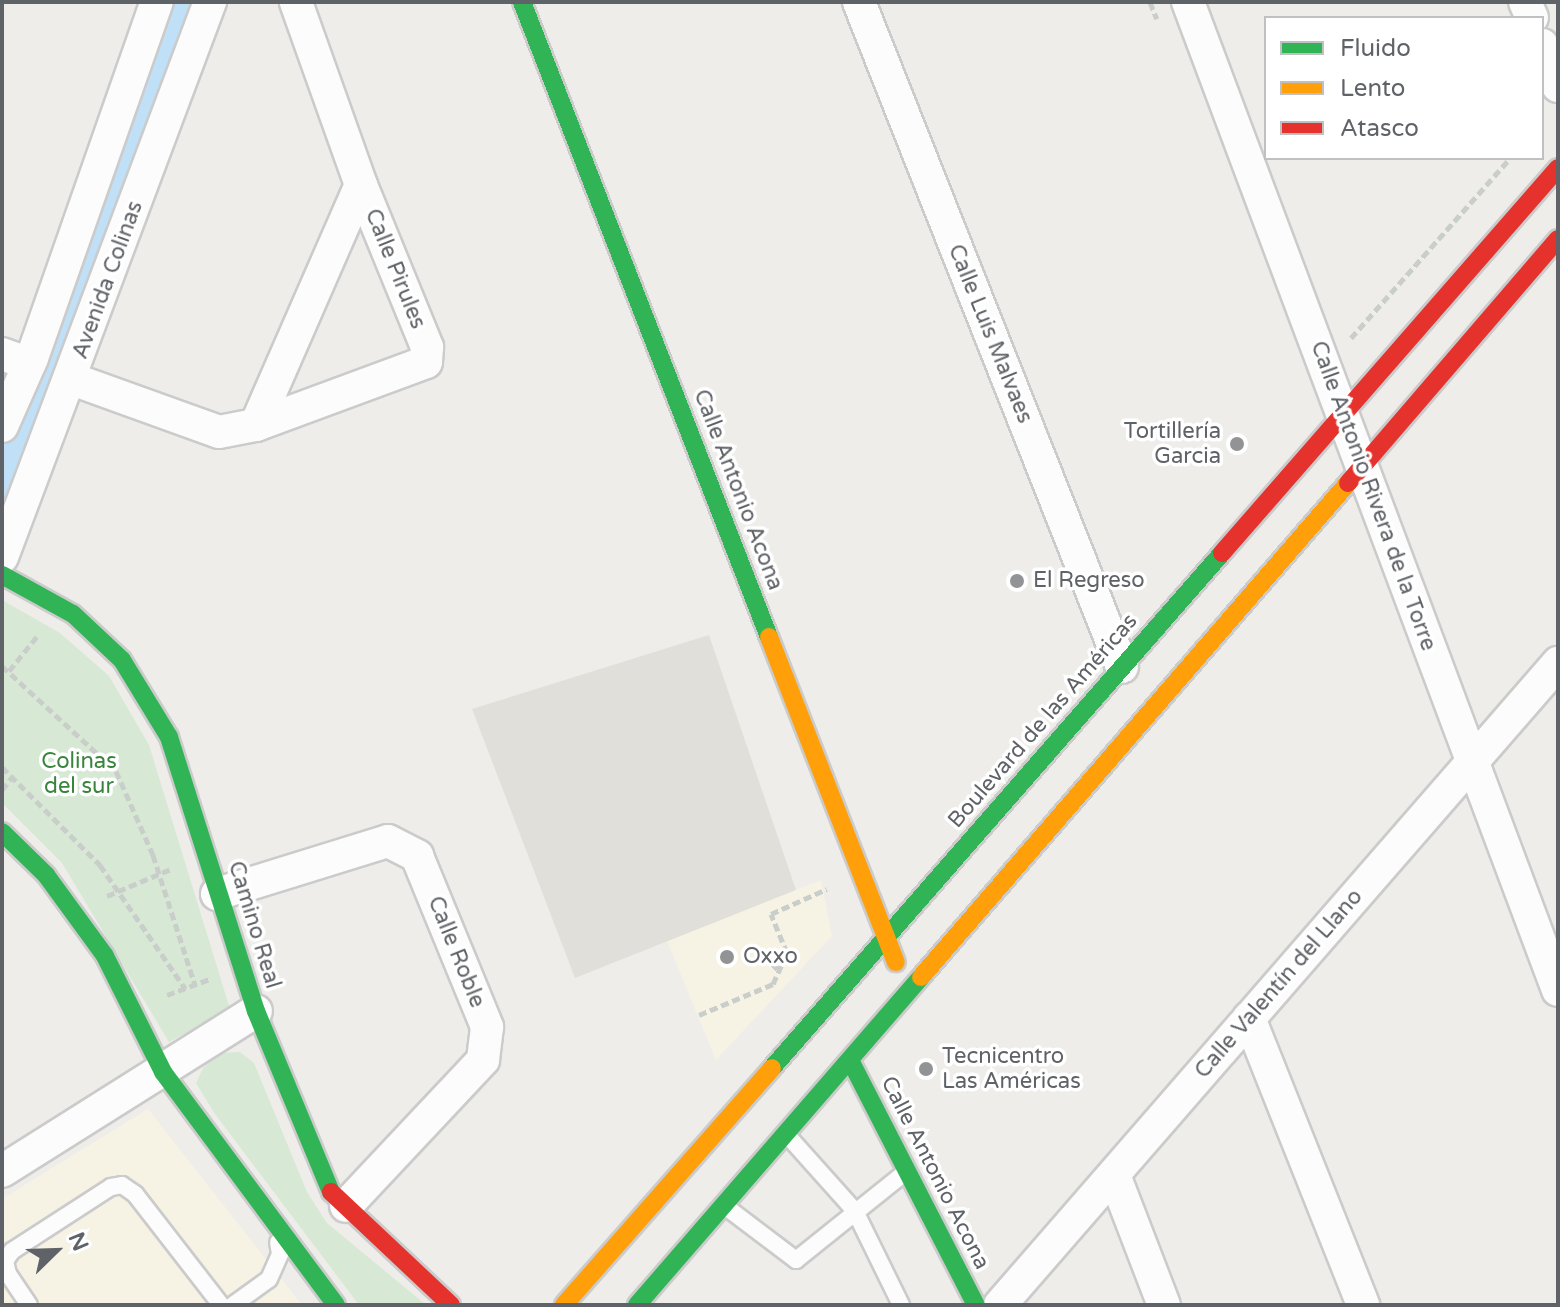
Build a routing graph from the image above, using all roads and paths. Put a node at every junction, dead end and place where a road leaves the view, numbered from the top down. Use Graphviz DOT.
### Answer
graph roads {
  1 [pos="157,2"];
  2 [pos="210,2"];
  3 [pos="296,2"];
  4 [pos="522,2"];
  5 [pos="859,2"];
  6 [pos="1188,2"];
  7 [pos="1544,50"];
  8 [pos="1558,86"];
  9 [pos="1508,160"];
  10 [pos="1558,168"];
  11 [pos="361,185"];
  12 [pos="1558,239"];
  13 [pos="1351,338"];
  14 [pos="15,359"];
  15 [pos="72,379"];
  16 [pos="1343,414"];
  17 [pos="256,425"];
  18 [pos="2,426"];
  19 [pos="1362,464"];
  20 [pos="2,557"];
  21 [pos="2,575"];
  22 [pos="1558,663"];
  23 [pos="2,666"];
  24 [pos="1122,667"];
  25 [pos="1472,764"];
  26 [pos="2,767"];
  27 [pos="13,776"];
  28 [pos="2,790"];
  29 [pos="2,832"];
  30 [pos="208,857"];
  31 [pos="158,873"];
  32 [pos="861,873"];
  33 [pos="118,889"];
  34 [pos="217,894"];
  35 [pos="75,916"];
  36 [pos="887,939"];
  37 [pos="772,963"];
  38 [pos="241,966"];
  39 [pos="779,971"];
  40 [pos="195,985"];
  41 [pos="185,988"];
  42 [pos="1558,990"];
  43 [pos="909,995"];
  44 [pos="132,1008"];
  45 [pos="256,1011"];
  46 [pos="699,1015"];
  47 [pos="1249,1018"];
  48 [pos="851,1062"];
  49 [pos="163,1072"];
  50 [pos="787,1135"];
  51 [pos="2,1171"];
  52 [pos="908,1171"];
  53 [pos="1114,1175"];
  54 [pos="346,1206"];
  55 [pos="725,1206"];
  56 [pos="855,1211"];
  57 [pos="276,1224"];
  58 [pos="29,1305"];
  59 [pos="221,1305"];
  60 [pos="233,1305"];
  61 [pos="336,1305"];
  62 [pos="451,1305"];
  63 [pos="564,1305"];
  64 [pos="637,1305"];
  65 [pos="901,1305"];
  66 [pos="976,1305"];
  67 [pos="1000,1305"];
  68 [pos="1164,1305"];
  69 [pos="1363,1305"];
  1 -- 14 [label="street, Avenida Colinas"];
  2 -- 15 [label="street, Avenida Colinas"];
  3 -- 11 [label="street, Calle Pirules"];
  4 -- 32 [label="main road, Calle Antonio Acona"];
  5 -- 24 [label="street, Calle Luis Malvaes"];
  6 -- 16 [label="street, Calle Antonio Rivera de la Torre"];
  7 -- 8 [label="street"];
  9 -- 13 [label="path"];
  10 -- 16 [label="main road, Boulevard de las Américas"];
  11 -- 17 [label="street, Calle Pirules"];
  11 -- 17 [label="street, Calle Pirules"];
  12 -- 19 [label="main road"];
  14 -- 18 [label="street, Avenida Colinas"];
  15 -- 17 [label="street, Calle Pirules"];
  15 -- 20 [label="street, Avenida Colinas"];
  16 -- 19 [label="street, Calle Antonio Rivera de la Torre"];
  16 -- 24 [label="main road, Boulevard de las Américas"];
  19 -- 25 [label="street, Calle Antonio Rivera de la Torre"];
  19 -- 43 [label="main road"];
  21 -- 30 [label="main road, Camino Real"];
  22 -- 25 [label="street, Calle Valentín del Llano"];
  23 -- 31 [label="path"];
  24 -- 36 [label="main road, Boulevard de las Américas"];
  25 -- 42 [label="street, Calle Antonio Rivera de la Torre"];
  25 -- 47 [label="street, Calle Valentín del Llano"];
  26 -- 27 [label="path"];
  27 -- 28 [label="path"];
  27 -- 33 [label="path"];
  29 -- 35 [label="main road"];
  30 -- 31 [label="path"];
  30 -- 34 [label="main road, Camino Real"];
  31 -- 33 [label="path"];
  31 -- 40 [label="path"];
  32 -- 36 [label="main road, Calle Antonio Acona"];
  32 -- 39 [label="path"];
  33 -- 35 [label="path"];
  33 -- 41 [label="path"];
  34 -- 38 [label="main road, Camino Real"];
  34 -- 54 [label="street, Calle Roble"];
  35 -- 44 [label="main road"];
  36 -- 43 [label="main road, Calle Antonio Acona"];
  36 -- 63 [label="main road, Boulevard de las Américas"];
  37 -- 39 [label="path"];
  38 -- 40 [label="path"];
  38 -- 45 [label="main road, Camino Real"];
  39 -- 46 [label="path"];
  40 -- 41 [label="path"];
  41 -- 44 [label="path"];
  43 -- 48 [label="main road"];
  44 -- 49 [label="main road"];
  45 -- 49 [label="street"];
  45 -- 54 [label="main road, Camino Real"];
  47 -- 53 [label="street, Calle Valentín del Llano"];
  47 -- 69 [label="street"];
  48 -- 50 [label="main road"];
  48 -- 52 [label="main road, Calle Antonio Acona"];
  49 -- 51 [label="street"];
  49 -- 57 [label="main road"];
  50 -- 55 [label="main road"];
  50 -- 56 [label="lane"];
  52 -- 56 [label="lane"];
  52 -- 66 [label="main road, Calle Antonio Acona"];
  53 -- 67 [label="street, Calle Valentín del Llano"];
  53 -- 68 [label="street"];
  54 -- 62 [label="main road, Camino Real"];
  55 -- 56 [label="lane"];
  55 -- 64 [label="main road"];
  56 -- 65 [label="lane"];
  57 -- 60 [label="lane"];
  57 -- 61 [label="main road"];
  58 -- 59 [label="lane"];
}
